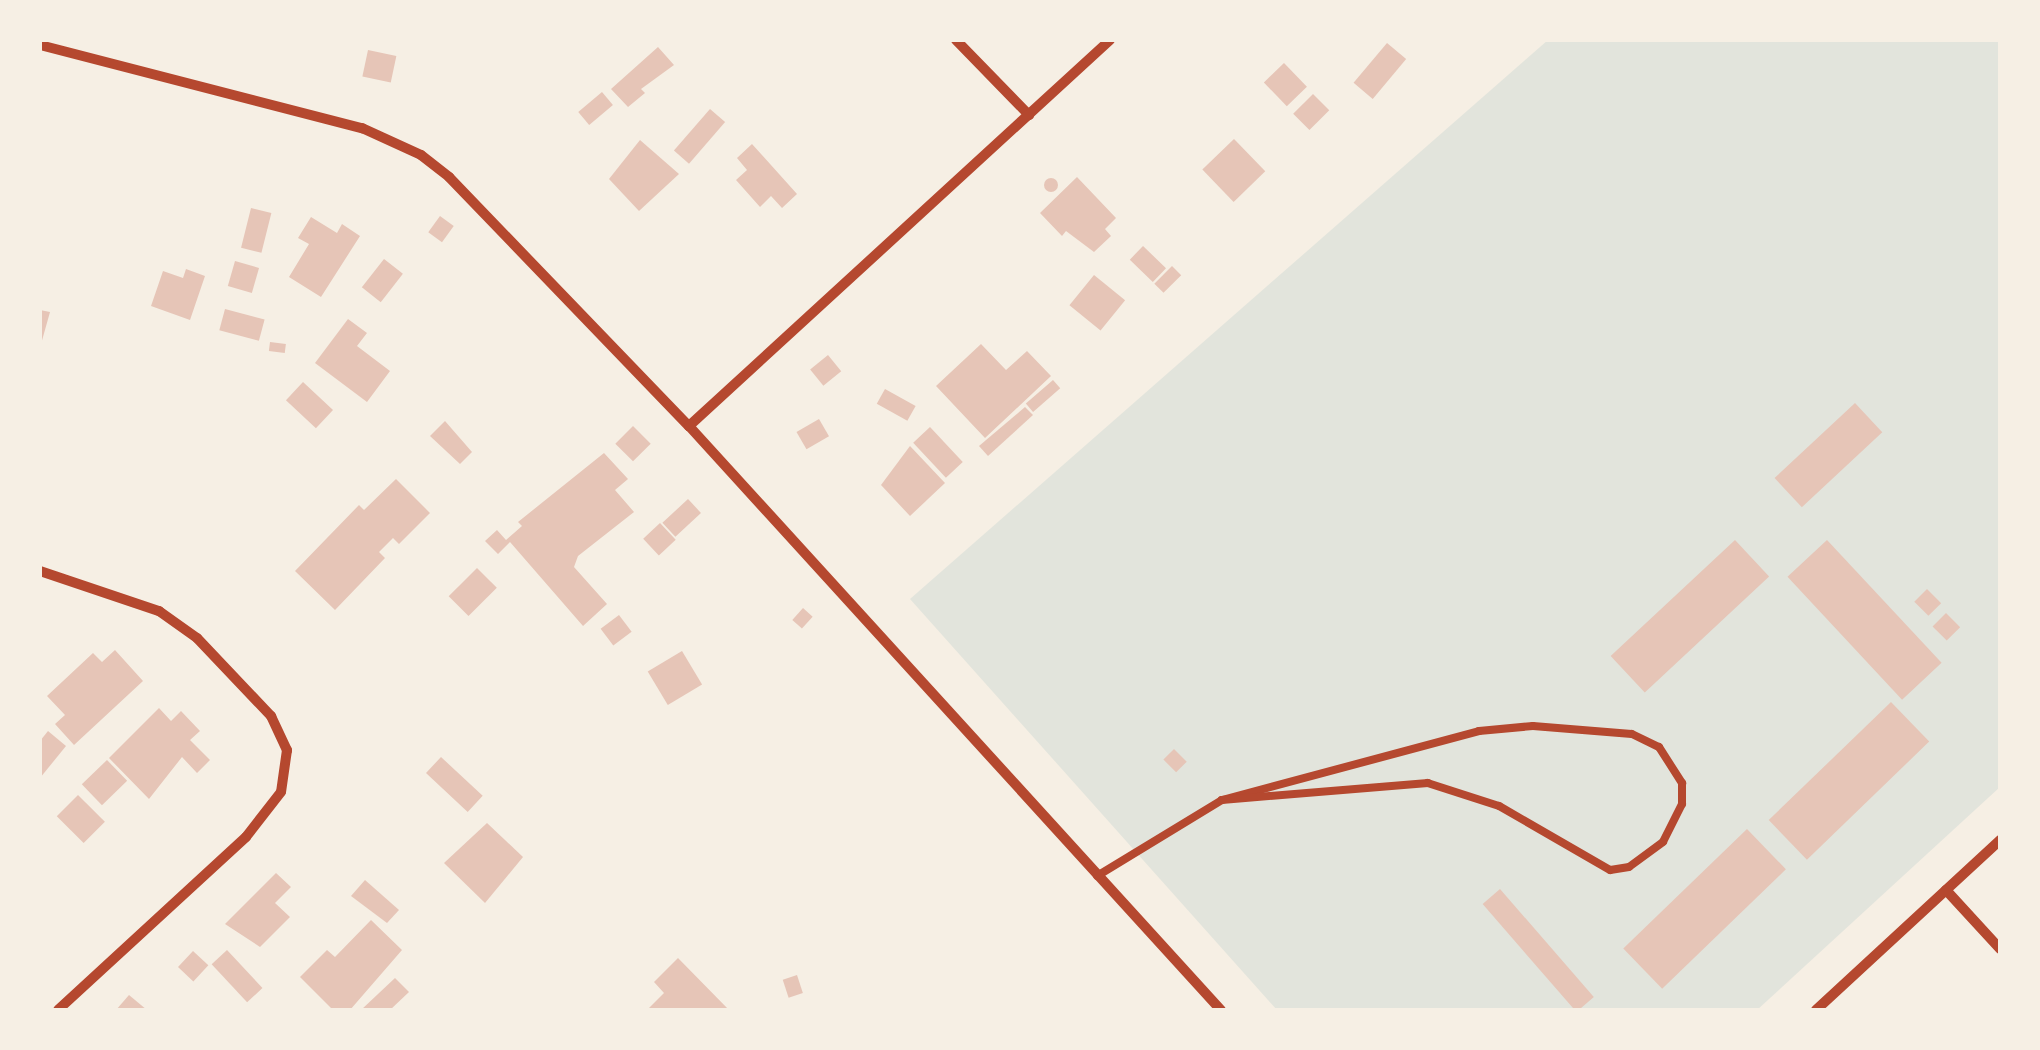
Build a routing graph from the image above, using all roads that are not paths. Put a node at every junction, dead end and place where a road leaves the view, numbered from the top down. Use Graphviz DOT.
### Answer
graph roads {
  1 [pos="956,40"];
  2 [pos="1110,40"];
  3 [pos="40,45"];
  4 [pos="1029,114"];
  5 [pos="689,426"];
  6 [pos="40,571"];
  7 [pos="1222,800"];
  8 [pos="2000,840"];
  9 [pos="1097,876"];
  10 [pos="1946,890"];
  11 [pos="2000,949"];
  12 [pos="58,1010"];
  13 [pos="1221,1010"];
  14 [pos="1816,1010"];
  1 -- 4 [label="street"];
  2 -- 4 [label="street"];
  3 -- 5 [label="street"];
  4 -- 5 [label="street"];
  5 -- 9 [label="street"];
  6 -- 12 [label="street"];
  7 -- 7 [label="lane"];
  7 -- 9 [label="lane"];
  8 -- 10 [label="street"];
  9 -- 13 [label="street"];
  10 -- 11 [label="street"];
  10 -- 14 [label="street"];
}
